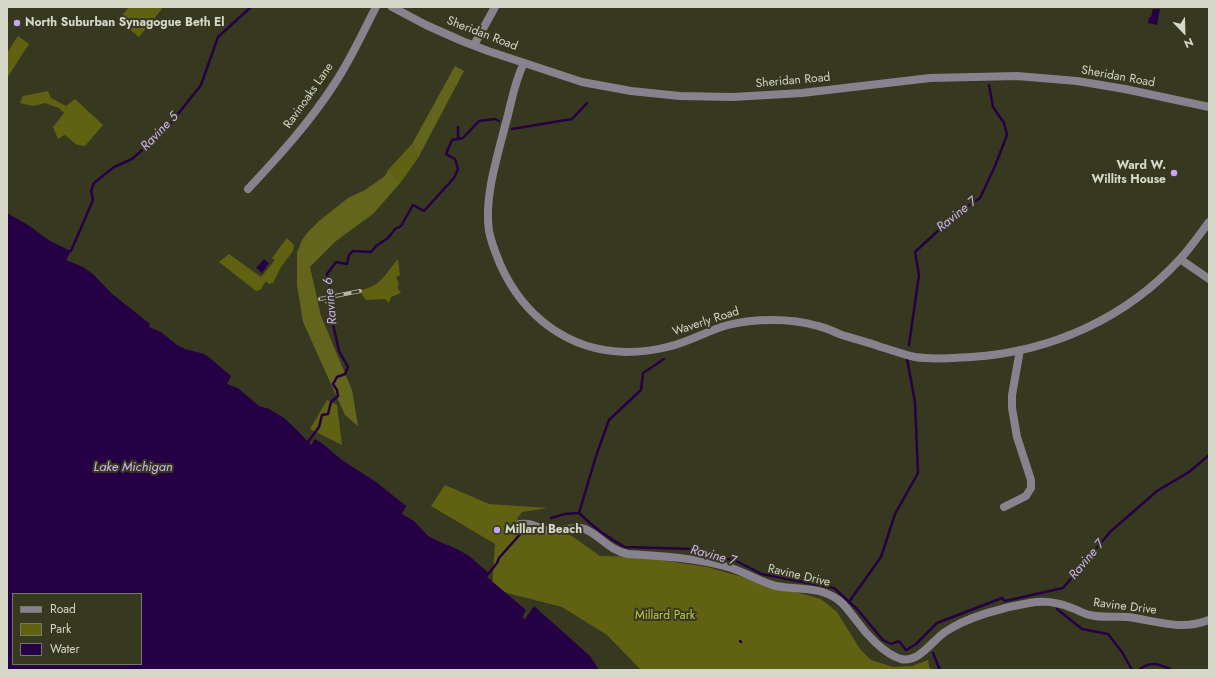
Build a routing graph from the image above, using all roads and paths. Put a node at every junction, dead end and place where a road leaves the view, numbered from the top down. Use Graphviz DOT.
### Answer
graph roads {
  1 [pos="376,7"];
  2 [pos="392,7"];
  3 [pos="495,7"];
  4 [pos="474,45"];
  5 [pos="524,63"];
  6 [pos="1209,107"];
  7 [pos="248,189"];
  8 [pos="1209,222"];
  9 [pos="1180,259"];
  10 [pos="1209,279"];
  11 [pos="1020,350"];
  12 [pos="1004,506"];
  13 [pos="520,524"];
  14 [pos="1209,620"];
  1 -- 7 [label="street, Ravinoaks Lane"];
  2 -- 4 [label="street, Sheridan Road"];
  3 -- 4 [label="street"];
  4 -- 5 [label="street, Sheridan Road"];
  5 -- 6 [label="street, Sheridan Road"];
  5 -- 11 [label="street, Waverly Road"];
  8 -- 9 [label="street, Waverly Road"];
  9 -- 10 [label="street"];
  9 -- 11 [label="street, Waverly Road"];
  11 -- 12 [label="street"];
  13 -- 14 [label="street, Ravine Drive"];
}
